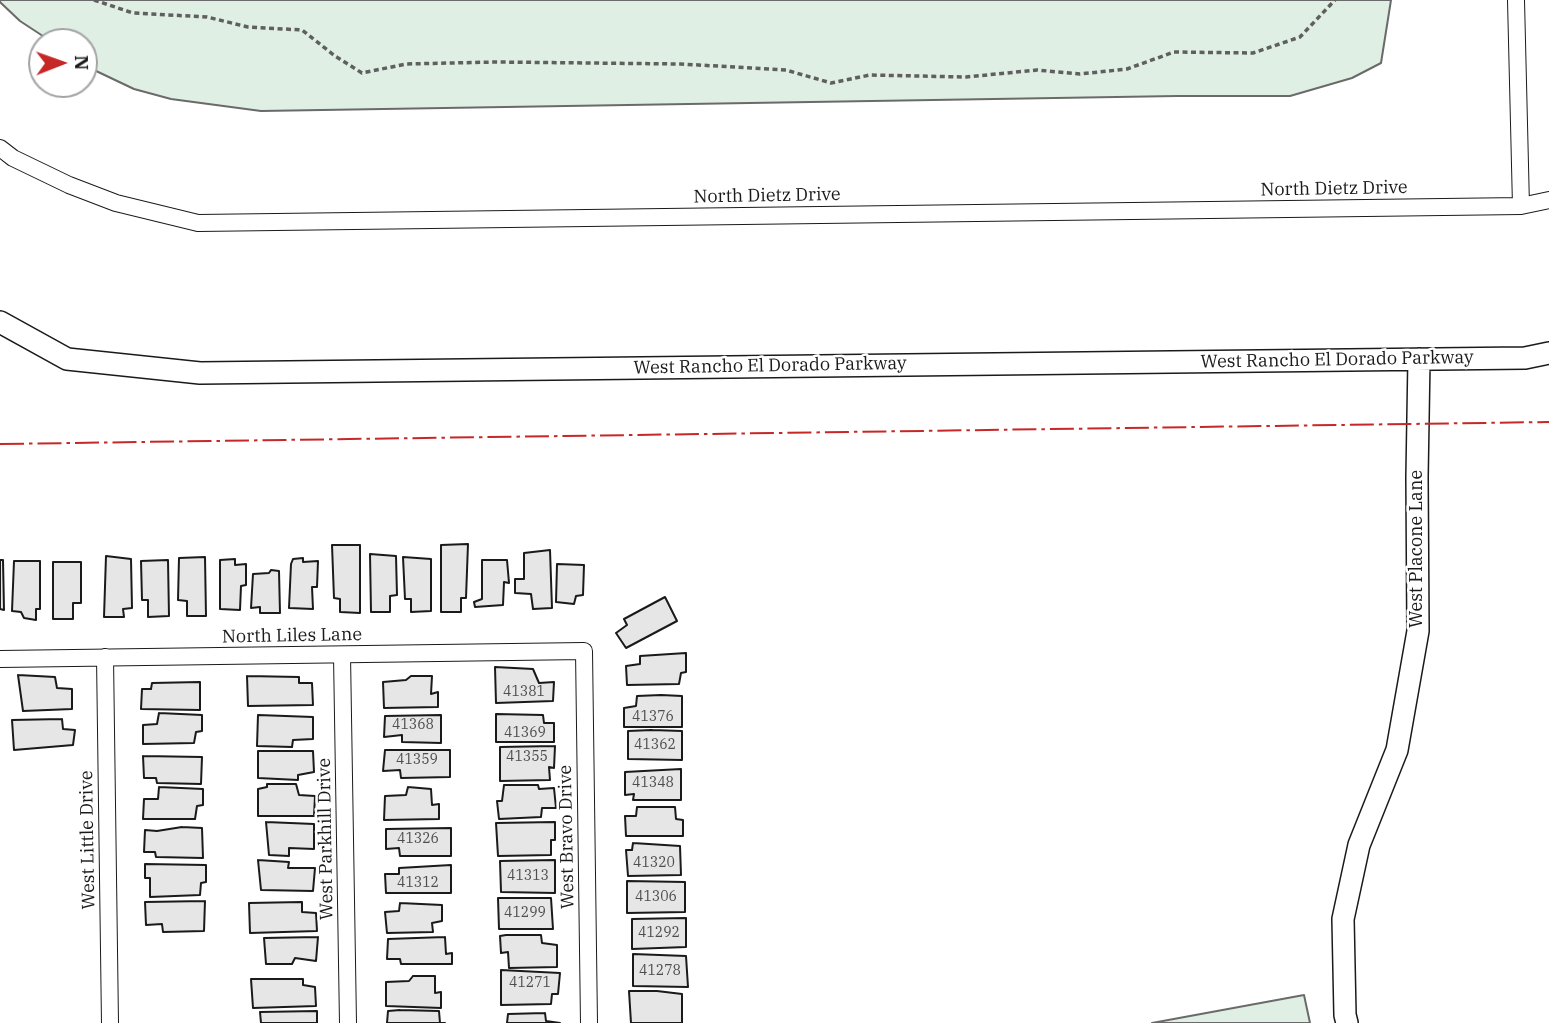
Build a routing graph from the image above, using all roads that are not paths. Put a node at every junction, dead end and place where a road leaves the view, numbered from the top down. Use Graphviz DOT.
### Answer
graph roads {
  1 [pos="1516,0"];
  2 [pos="0,148"];
  3 [pos="1549,200"];
  4 [pos="1521,206"];
  5 [pos="0,322"];
  6 [pos="1549,353"];
  7 [pos="1419,359"];
  8 [pos="584,651"];
  9 [pos="342,654"];
  10 [pos="105,657"];
  11 [pos="0,659"];
  12 [pos="110,1023"];
  13 [pos="348,1023"];
  14 [pos="589,1023"];
  15 [pos="1347,1023"];
  1 -- 4 [label="street"];
  2 -- 4 [label="street, North Dietz Drive"];
  3 -- 4 [label="street, North Dietz Drive"];
  5 -- 7 [label="street, West Rancho El Dorado Parkway"];
  6 -- 7 [label="street, West Rancho El Dorado Parkway"];
  7 -- 15 [label="street, West Placone Lane"];
  8 -- 9 [label="street, North Liles Lane"];
  8 -- 14 [label="street, West Bravo Drive"];
  9 -- 10 [label="street, North Liles Lane"];
  9 -- 13 [label="street, West Parkhill Drive"];
  10 -- 11 [label="street, North Liles Lane"];
  10 -- 12 [label="street, West Little Drive"];
}
